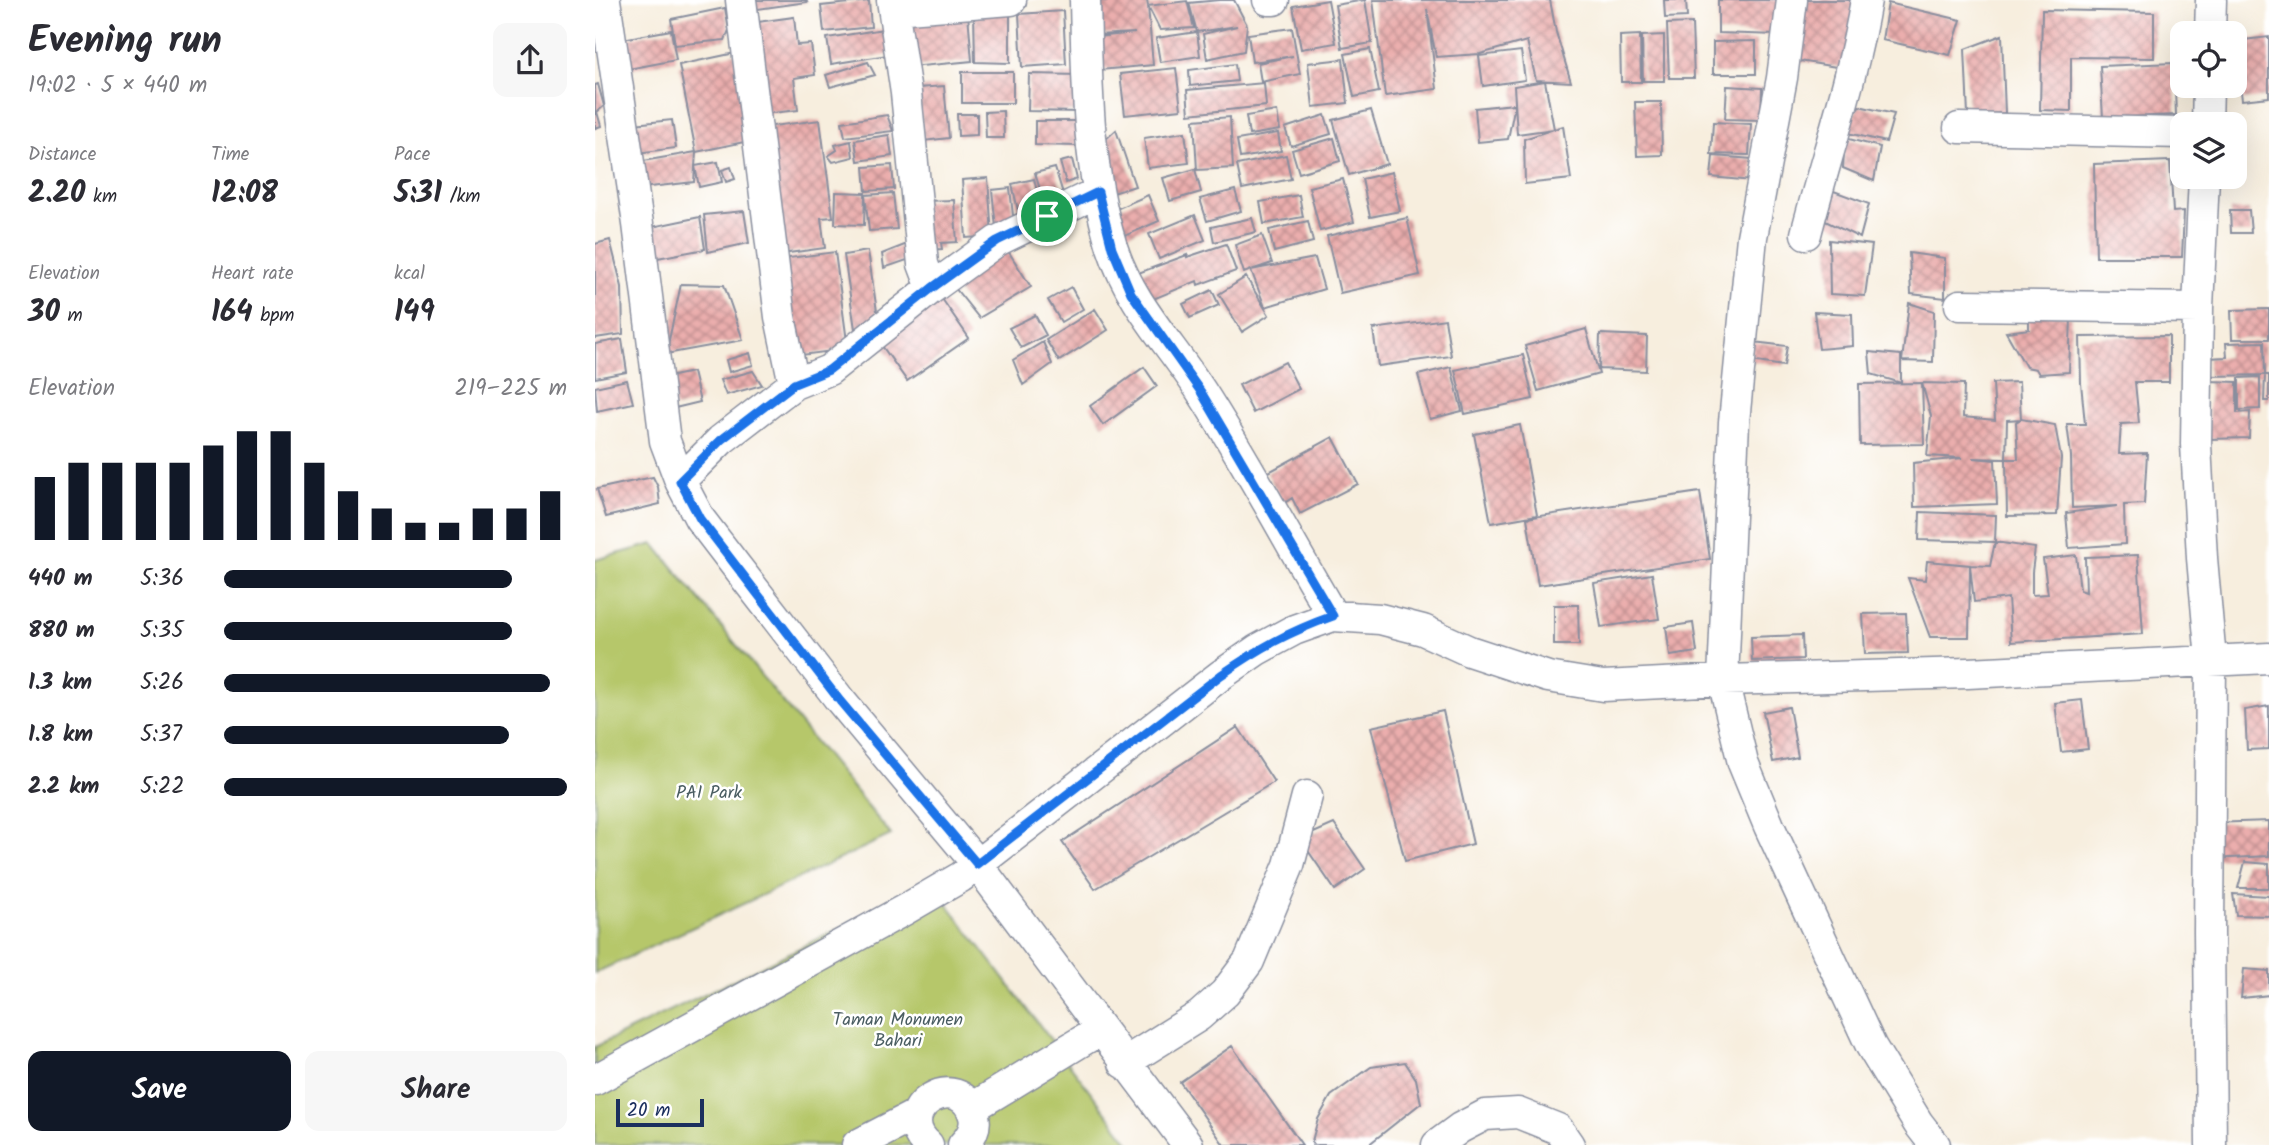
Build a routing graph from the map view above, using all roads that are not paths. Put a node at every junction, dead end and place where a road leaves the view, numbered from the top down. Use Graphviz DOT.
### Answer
graph roads {
  1 [pos="605,0"];
  2 [pos="741,0"];
  3 [pos="1011,0"];
  4 [pos="1085,0"];
  5 [pos="1268,0"];
  6 [pos="1274,0"];
  7 [pos="1792,0"];
  8 [pos="1866,0"];
  9 [pos="2210,0"];
  10 [pos="893,4"];
  11 [pos="2210,21"];
  12 [pos="1959,128"];
  13 [pos="2170,133"];
  14 [pos="2203,189"];
  15 [pos="1098,192"];
  16 [pos="1806,234"];
  17 [pos="932,288"];
  18 [pos="1960,305"];
  19 [pos="2198,308"];
  20 [pos="794,384"];
  21 [pos="680,481"];
  22 [pos="1333,616"];
  23 [pos="2269,658"];
  24 [pos="2211,660"];
  25 [pos="1723,680"];
  26 [pos="1307,796"];
  27 [pos="977,864"];
  28 [pos="1100,1030"];
  29 [pos="1125,1063"];
  30 [pos="595,1080"];
  31 [pos="971,1108"];
  32 [pos="917,1114"];
  33 [pos="857,1145"];
  34 [pos="928,1145"];
  35 [pos="963,1145"];
  36 [pos="1188,1145"];
  37 [pos="1437,1145"];
  38 [pos="1569,1145"];
  39 [pos="1935,1145"];
  40 [pos="2211,1145"];
  1 -- 21 [label="street"];
  2 -- 20 [label="street"];
  3 -- 10 [label="street"];
  4 -- 15 [label="street"];
  5 -- 6 [label="street"];
  7 -- 25 [label="street"];
  8 -- 16 [label="street"];
  9 -- 11 [label="street"];
  10 -- 17 [label="street"];
  12 -- 13 [label="street"];
  14 -- 19 [label="street"];
  15 -- 17 [label="street"];
  15 -- 22 [label="street"];
  17 -- 20 [label="street"];
  18 -- 19 [label="street"];
  19 -- 24 [label="street"];
  20 -- 21 [label="street"];
  21 -- 27 [label="street"];
  22 -- 25 [label="street"];
  22 -- 27 [label="street"];
  23 -- 24 [label="street"];
  24 -- 25 [label="street"];
  24 -- 40 [label="street"];
  25 -- 39 [label="street"];
  26 -- 29 [label="street"];
  27 -- 28 [label="street"];
  27 -- 30 [label="street"];
  28 -- 29 [label="street"];
  28 -- 31 [label="street"];
  29 -- 36 [label="street"];
  31 -- 32 [label="street"];
  31 -- 35 [label="street"];
  32 -- 33 [label="street"];
  32 -- 34 [label="street"];
  37 -- 38 [label="street"];
}
